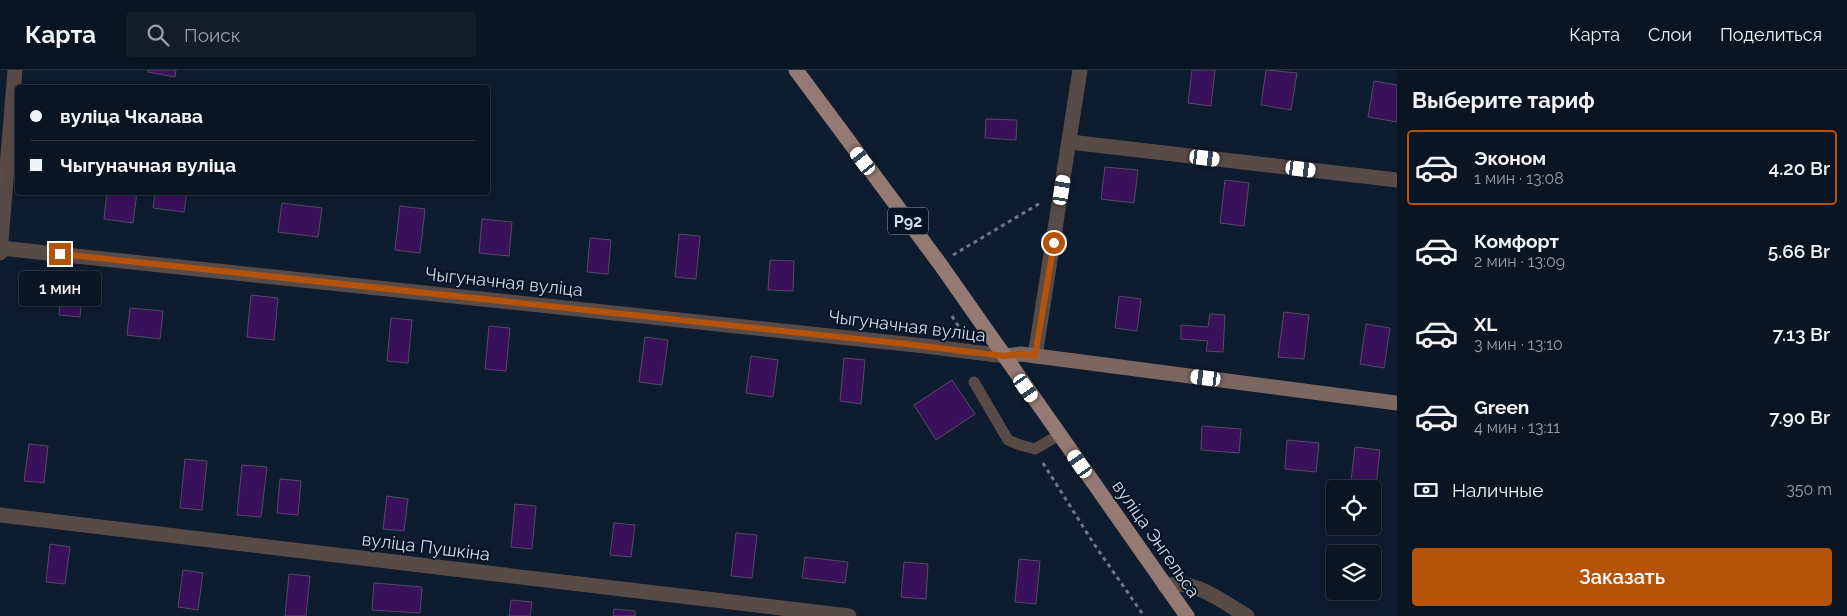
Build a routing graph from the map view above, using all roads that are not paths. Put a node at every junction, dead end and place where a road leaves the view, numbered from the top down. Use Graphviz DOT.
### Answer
graph roads {
  1 [pos="15,70"];
  2 [pos="796,70"];
  3 [pos="1080,70"];
  4 [pos="1070,142"];
  5 [pos="1397,180"];
  6 [pos="0,248"];
  7 [pos="0,253"];
  8 [pos="1004,356"];
  9 [pos="1035,356"];
  10 [pos="974,382"];
  11 [pos="1397,403"];
  12 [pos="1059,435"];
  13 [pos="0,515"];
  14 [pos="1165,586"];
  15 [pos="848,616"];
  16 [pos="1187,616"];
  17 [pos="1246,616"];
  1 -- 6 [label="street"];
  2 -- 8 [label="main road, вуліца Энгельса / Р92"];
  3 -- 4 [label="street"];
  4 -- 5 [label="street"];
  4 -- 9 [label="street"];
  6 -- 7 [label="street"];
  6 -- 8 [label="street, Чыгуначная вуліца"];
  8 -- 9 [label="main road"];
  8 -- 12 [label="main road, вуліца Энгельса / Р92"];
  9 -- 11 [label="main road"];
  10 -- 12 [label="lane"];
  12 -- 14 [label="main road, вуліца Энгельса / Р92"];
  13 -- 15 [label="street, вуліца Пушкіна"];
  14 -- 16 [label="main road, вуліца Энгельса / Р92"];
  14 -- 17 [label="street"];
}
